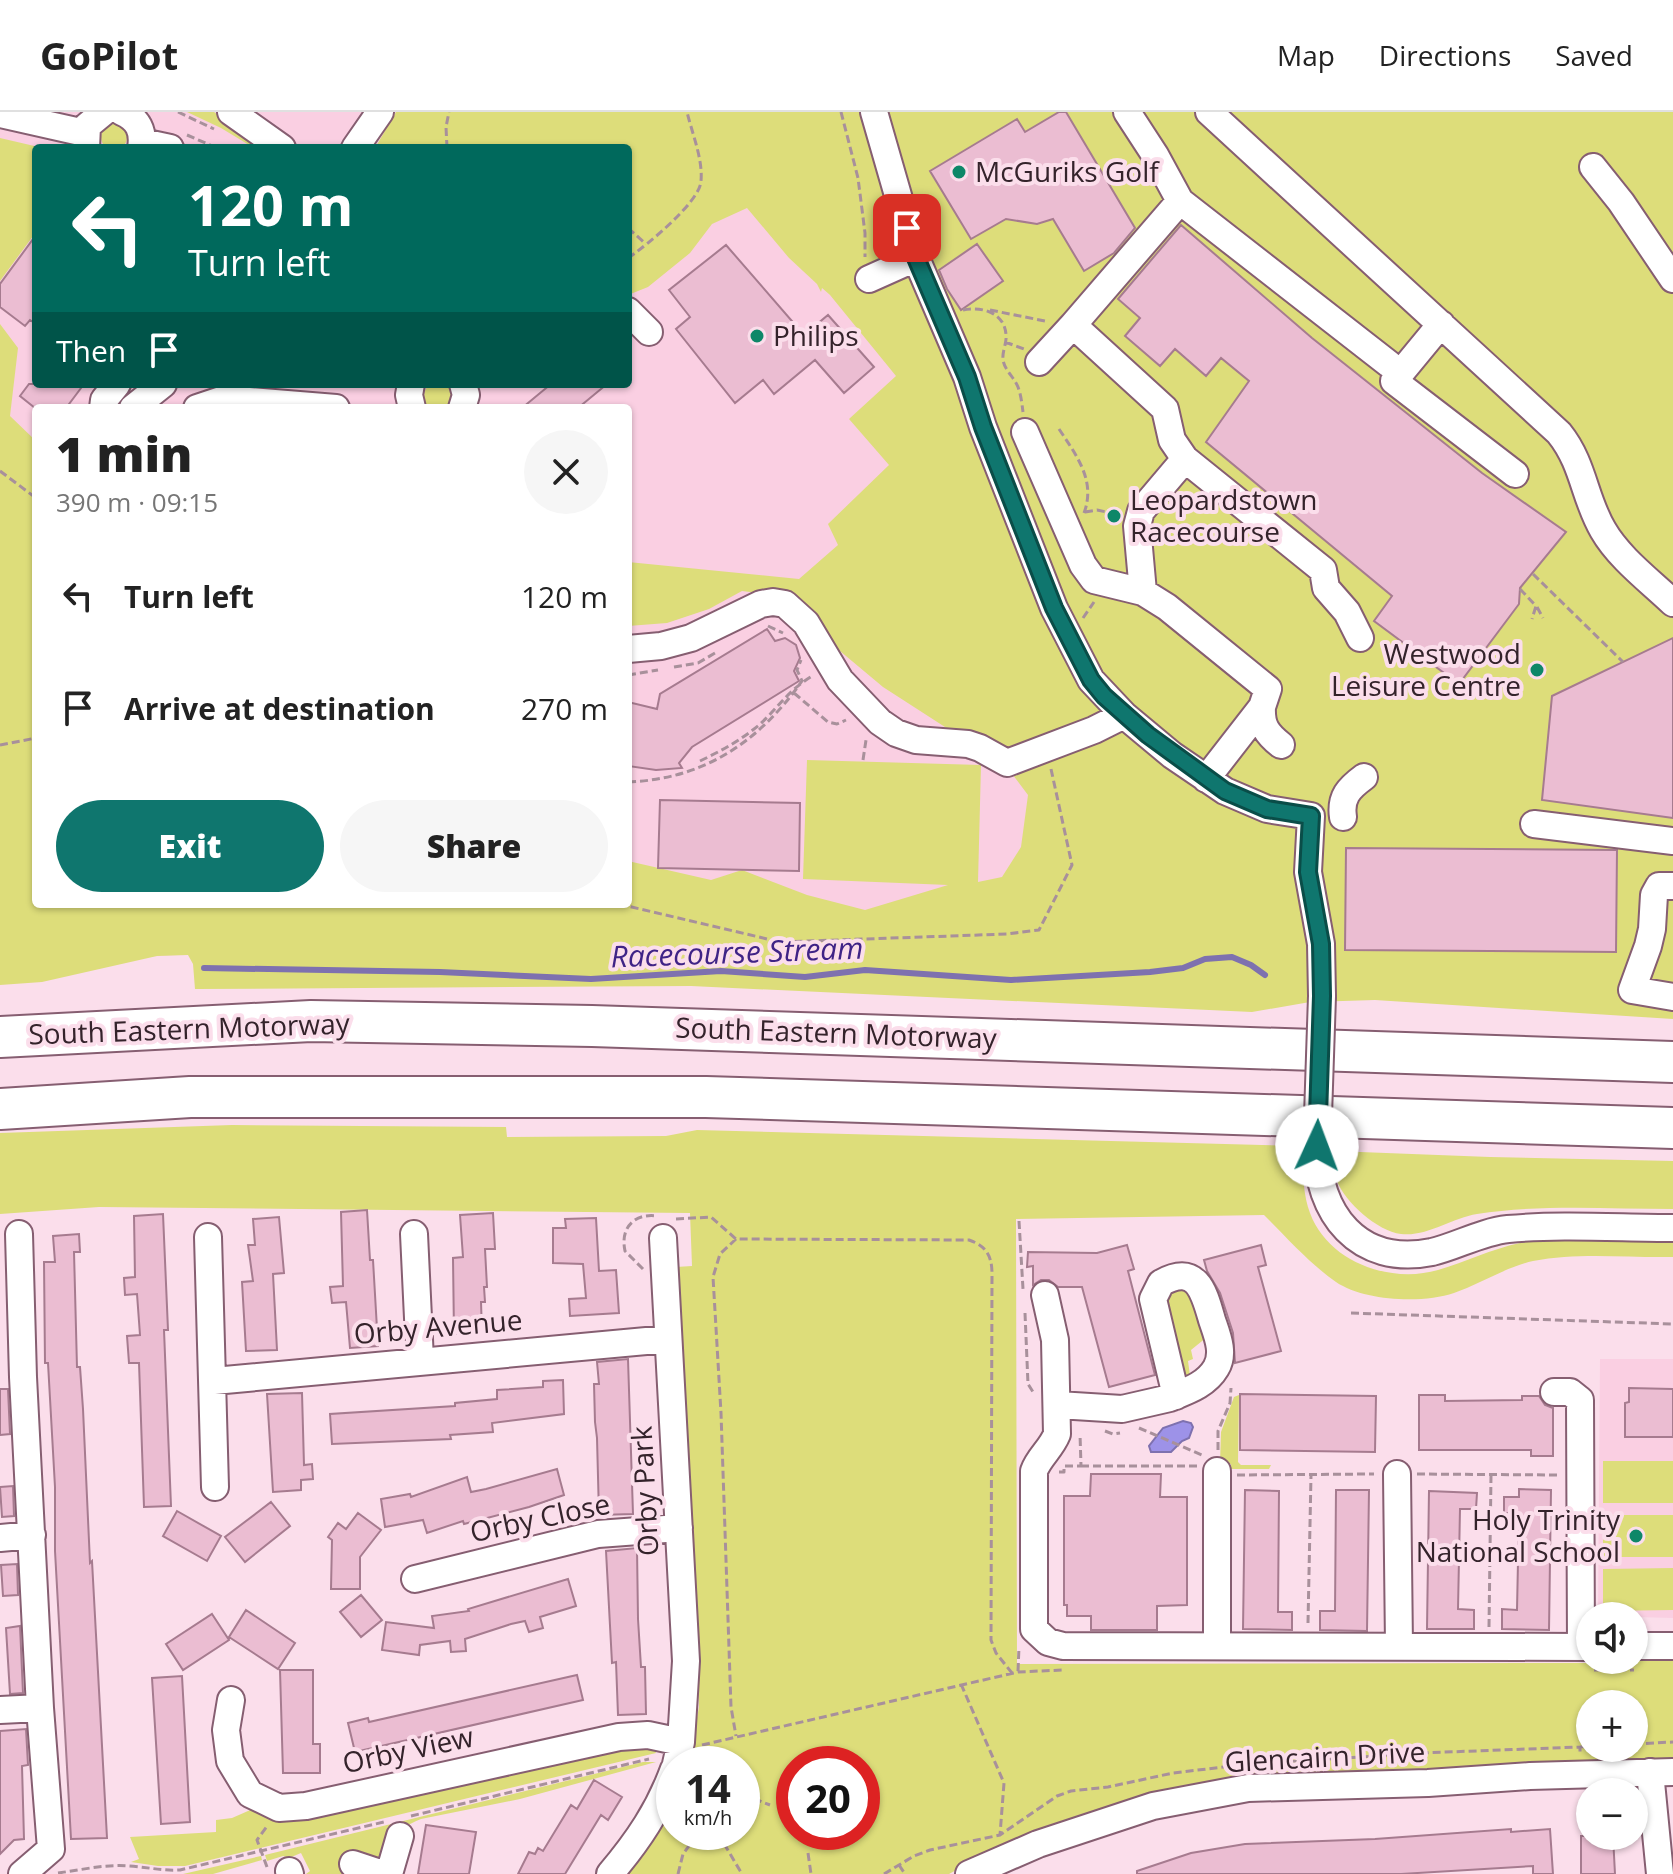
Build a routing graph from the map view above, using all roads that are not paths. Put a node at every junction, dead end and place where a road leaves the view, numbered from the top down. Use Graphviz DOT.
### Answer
graph roads {
  1 [pos="104,112"];
  2 [pos="380,112"];
  3 [pos="874,112"];
  4 [pos="1127,112"];
  5 [pos="1209,112"];
  6 [pos="0,114"];
  7 [pos="129,114"];
  8 [pos="228,122"];
  9 [pos="174,140"];
  10 [pos="85,141"];
  11 [pos="142,144"];
  12 [pos="148,144"];
  13 [pos="274,144"];
  14 [pos="358,144"];
  15 [pos="1593,167"];
  16 [pos="1180,201"];
  17 [pos="916,258"];
  18 [pos="869,279"];
  19 [pos="1673,279"];
  20 [pos="632,315"];
  21 [pos="1441,324"];
  22 [pos="1073,325"];
  23 [pos="649,332"];
  24 [pos="1039,362"];
  25 [pos="1389,364"];
  26 [pos="158,388"];
  27 [pos="138,404"];
  28 [pos="209,404"];
  29 [pos="286,404"];
  30 [pos="1025,432"];
  31 [pos="1185,459"];
  32 [pos="1515,474"];
  33 [pos="1143,592"];
  34 [pos="1673,603"];
  35 [pos="1360,638"];
  36 [pos="632,649"];
  37 [pos="1262,707"];
  38 [pos="1124,715"];
  39 [pos="1281,745"];
  40 [pos="1364,777"];
  41 [pos="1206,779"];
  42 [pos="1343,817"];
  43 [pos="1534,824"];
  44 [pos="1673,841"];
  45 [pos="1673,886"];
  46 [pos="1662,931"];
  47 [pos="1673,997"];
  48 [pos="0,1037"];
  49 [pos="1673,1062"];
  50 [pos="0,1109"];
  51 [pos="1673,1128"];
  52 [pos="665,1225"];
  53 [pos="1673,1228"];
  54 [pos="19,1234"];
  55 [pos="414,1234"];
  56 [pos="208,1237"];
  57 [pos="1045,1295"];
  58 [pos="668,1339"];
  59 [pos="420,1360"];
  60 [pos="12,1377"];
  61 [pos="214,1381"];
  62 [pos="1554,1392"];
  63 [pos="1176,1396"];
  64 [pos="1058,1405"];
  65 [pos="1213,1466"];
  66 [pos="1397,1474"];
  67 [pos="215,1487"];
  68 [pos="679,1528"];
  69 [pos="32,1535"];
  70 [pos="0,1538"];
  71 [pos="415,1579"];
  72 [pos="1585,1602"];
  73 [pos="1217,1646"];
  74 [pos="1399,1646"];
  75 [pos="1673,1646"];
  76 [pos="1576,1654"];
  77 [pos="1648,1655"];
  78 [pos="231,1700"];
  79 [pos="40,1708"];
  80 [pos="0,1710"];
  81 [pos="663,1746"];
  82 [pos="679,1746"];
  83 [pos="1662,1772"];
  84 [pos="656,1811"];
  85 [pos="400,1824"];
  86 [pos="353,1864"];
  87 [pos="996,1868"];
  88 [pos="22,1874"];
  89 [pos="383,1874"];
  90 [pos="389,1874"];
  91 [pos="610,1874"];
  92 [pos="969,1874"];
  93 [pos="1660,1874"];
  1 -- 10 [label="street"];
  2 -- 14 [label="street"];
  3 -- 17 [label="street"];
  4 -- 16 [label="street"];
  5 -- 21 [label="street"];
  6 -- 10 [label="street"];
  7 -- 11 [label="street"];
  8 -- 13 [label="street"];
  9 -- 12 [label="street"];
  15 -- 19 [label="street"];
  16 -- 22 [label="street"];
  16 -- 25 [label="street"];
  17 -- 18 [label="street"];
  17 -- 38 [label="street"];
  20 -- 23 [label="street"];
  21 -- 32 [label="street"];
  21 -- 34 [label="street"];
  22 -- 24 [label="street"];
  22 -- 31 [label="street"];
  26 -- 27 [label="street"];
  28 -- 29 [label="street"];
  30 -- 33 [label="street"];
  31 -- 33 [label="street"];
  31 -- 35 [label="street"];
  33 -- 37 [label="street"];
  36 -- 38 [label="street"];
  37 -- 39 [label="street"];
  37 -- 41 [label="street"];
  38 -- 41 [label="street"];
  40 -- 42 [label="street"];
  41 -- 53 [label="street, bridge"];
  43 -- 44 [label="street"];
  45 -- 46 [label="street"];
  46 -- 47 [label="street"];
  48 -- 49 [label="highway, South Eastern Motorway"];
  50 -- 51 [label="highway"];
  52 -- 58 [label="street, Orby Park"];
  54 -- 60 [label="street"];
  55 -- 59 [label="street"];
  56 -- 61 [label="street"];
  57 -- 64 [label="street"];
  58 -- 59 [label="street, Orby Avenue"];
  58 -- 68 [label="street, Orby Park"];
  59 -- 61 [label="street, Orby Avenue"];
  60 -- 69 [label="street"];
  61 -- 67 [label="street"];
  62 -- 72 [label="street"];
  63 -- 64 [label="street"];
  64 -- 73 [label="street"];
  65 -- 73 [label="street"];
  66 -- 74 [label="street"];
  68 -- 71 [label="street, Orby Close"];
  68 -- 82 [label="street, Orby Park"];
  69 -- 70 [label="street"];
  69 -- 79 [label="street"];
  73 -- 74 [label="street"];
  74 -- 76 [label="street"];
  75 -- 77 [label="street"];
  78 -- 81 [label="street, Orby View"];
  79 -- 80 [label="street"];
  79 -- 88 [label="street"];
  83 -- 87 [label="street, Glencairn Drive"];
  83 -- 93 [label="street"];
  84 -- 91 [label="street, Orby Park"];
  85 -- 90 [label="street"];
  86 -- 89 [label="street"];
  87 -- 92 [label="street, Glencairn Drive"];
}
